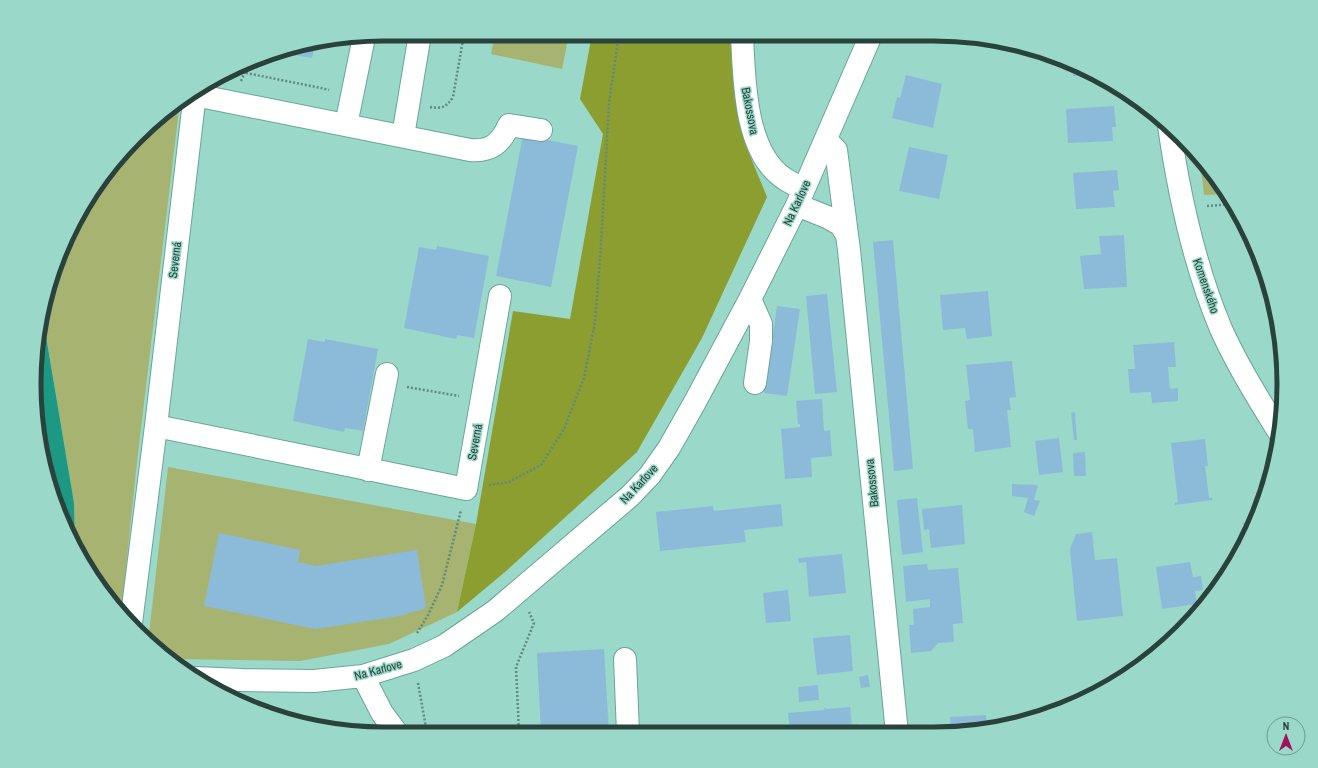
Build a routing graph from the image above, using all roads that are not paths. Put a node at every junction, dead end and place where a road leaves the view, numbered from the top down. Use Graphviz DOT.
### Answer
graph roads {
  1 [pos="419,41"];
  2 [pos="742,41"];
  3 [pos="869,41"];
  4 [pos="363,42"];
  5 [pos="199,95"];
  6 [pos="195,98"];
  7 [pos="346,125"];
  8 [pos="541,130"];
  9 [pos="1171,135"];
  10 [pos="403,136"];
  11 [pos="826,140"];
  12 [pos="803,192"];
  13 [pos="842,202"];
  14 [pos="846,234"];
  15 [pos="500,296"];
  16 [pos="750,299"];
  17 [pos="386,378"];
  18 [pos="755,383"];
  19 [pos="1274,424"];
  20 [pos="156,426"];
  21 [pos="368,470"];
  22 [pos="132,617"];
  23 [pos="625,659"];
  24 [pos="363,676"];
  25 [pos="208,679"];
  26 [pos="392,727"];
  27 [pos="628,727"];
  28 [pos="896,727"];
  1 -- 10 [label="street"];
  2 -- 12 [label="street, Bakossova"];
  3 -- 11 [label="street, Na Karlove"];
  4 -- 7 [label="street"];
  5 -- 7 [label="street, Severná"];
  6 -- 20 [label="street, Severná"];
  7 -- 10 [label="street, Severná"];
  8 -- 10 [label="street, Severná"];
  9 -- 19 [label="street, Komenského"];
  11 -- 12 [label="street, Na Karlove"];
  11 -- 13 [label="street, Bakossova"];
  12 -- 13 [label="street, Bakossova"];
  12 -- 14 [label="street, Bakossova"];
  12 -- 16 [label="street, Na Karlove"];
  13 -- 14 [label="street, Bakossova"];
  14 -- 28 [label="street, Bakossova"];
  15 -- 21 [label="street, Severná"];
  16 -- 18 [label="street"];
  16 -- 24 [label="street, Na Karlove"];
  17 -- 21 [label="street"];
  20 -- 21 [label="street"];
  20 -- 22 [label="street, Severná"];
  23 -- 27 [label="street"];
  24 -- 25 [label="street, Na Karlove"];
  24 -- 26 [label="street"];
}
